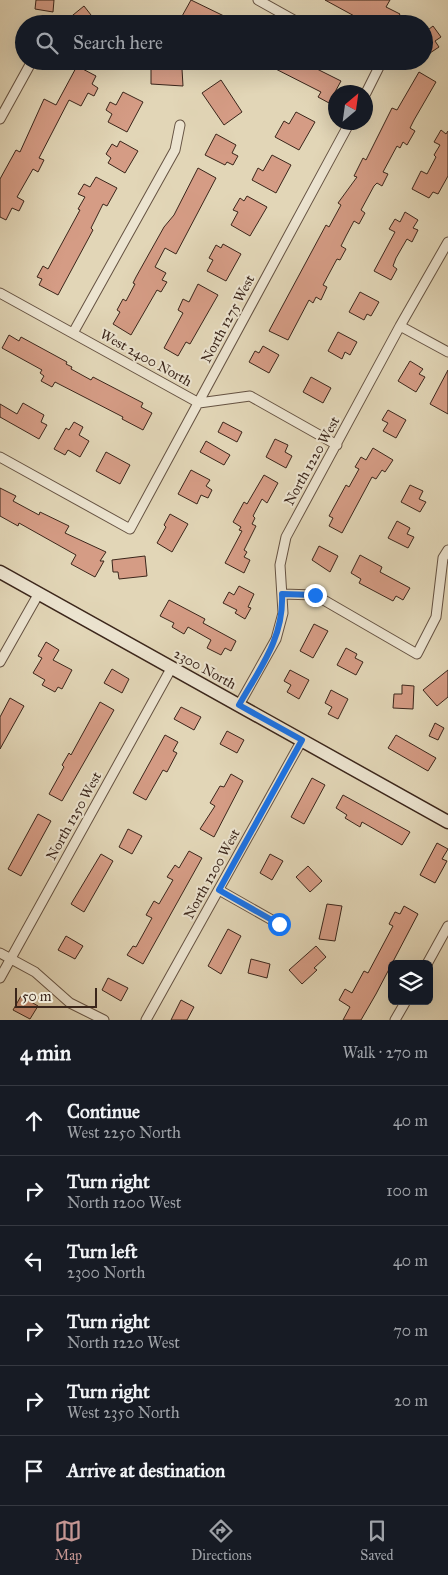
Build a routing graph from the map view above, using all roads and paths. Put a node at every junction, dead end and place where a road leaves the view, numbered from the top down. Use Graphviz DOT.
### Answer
graph roads {
  1 [pos="258,0"];
  2 [pos="285,15"];
  3 [pos="27,70"];
  4 [pos="378,70"];
  5 [pos="370,85"];
  6 [pos="0,119"];
  7 [pos="180,125"];
  8 [pos="346,130"];
  9 [pos="448,242"];
  10 [pos="0,293"];
  11 [pos="400,326"];
  12 [pos="74,333"];
  13 [pos="448,352"];
  14 [pos="199,403"];
  15 [pos="337,445"];
  16 [pos="0,457"];
  17 [pos="448,550"];
  18 [pos="0,572"];
  19 [pos="39,593"];
  20 [pos="282,594"];
  21 [pos="0,662"];
  22 [pos="172,668"];
  23 [pos="239,705"];
  24 [pos="302,740"];
  25 [pos="448,822"];
  26 [pos="219,890"];
  27 [pos="279,924"];
  28 [pos="448,926"];
  29 [pos="0,953"];
  30 [pos="10,958"];
  31 [pos="429,960"];
  32 [pos="0,978"];
  33 [pos="404,1005"];
  34 [pos="104,1020"];
  35 [pos="146,1020"];
  36 [pos="395,1020"];
  1 -- 2 [label="street"];
  3 -- 6 [label="street"];
  4 -- 5 [label="street"];
  7 -- 12 [label="street"];
  8 -- 14 [label="street, North 1275 West"];
  9 -- 11 [label="street, North 1220 West"];
  10 -- 12 [label="street, West 2400 North"];
  11 -- 13 [label="street"];
  11 -- 15 [label="street, North 1220 West"];
  12 -- 14 [label="street, West 2400 North"];
  14 -- 15 [label="street, West 2400 North"];
  14 -- 16 [label="street, North 1275 West"];
  15 -- 20 [label="street, North 1220 West"];
  17 -- 20 [label="street"];
  18 -- 19 [label="street, 2300 North"];
  19 -- 21 [label="street"];
  19 -- 22 [label="street, 2300 North"];
  20 -- 23 [label="street, North 1220 West"];
  22 -- 23 [label="street, 2300 North"];
  22 -- 30 [label="street, North 1250 West"];
  23 -- 24 [label="street, 2300 North"];
  24 -- 25 [label="street, 2300 North"];
  24 -- 26 [label="street, North 1200 West"];
  26 -- 27 [label="street"];
  26 -- 35 [label="street, North 1200 West"];
  28 -- 31 [label="street"];
  29 -- 30 [label="street"];
  30 -- 32 [label="street, North 1250 West"];
  30 -- 34 [label="street"];
  33 -- 36 [label="street"];
}
